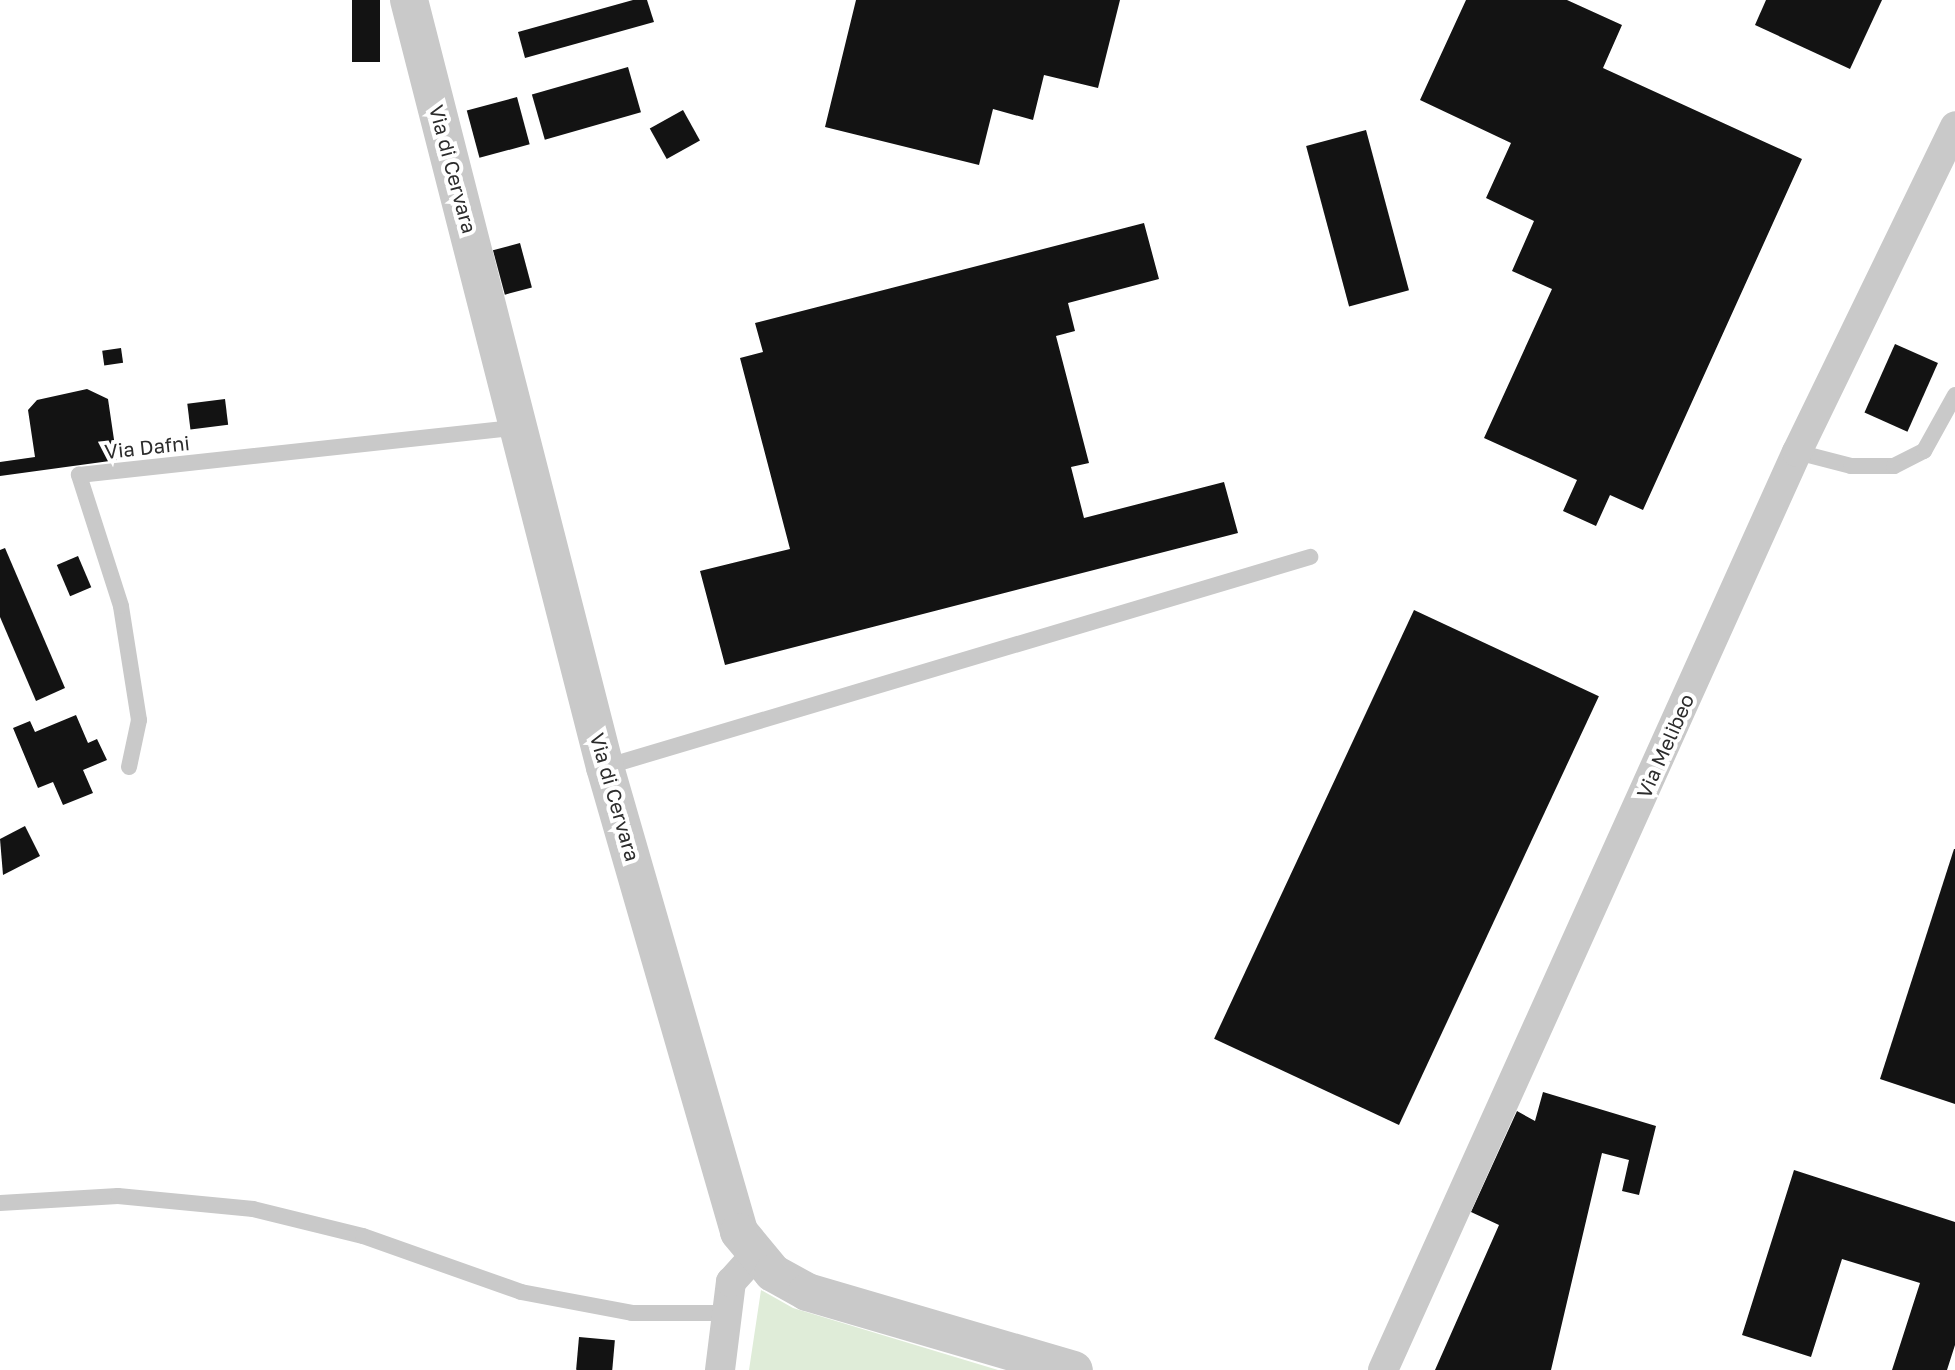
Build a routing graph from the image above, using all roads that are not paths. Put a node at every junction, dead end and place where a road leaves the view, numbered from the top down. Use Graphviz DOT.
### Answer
graph roads {
  1 [pos="409,0"];
  2 [pos="1955,126"];
  3 [pos="1955,395"];
  4 [pos="520,427"];
  5 [pos="1797,452"];
  6 [pos="1310,557"];
  7 [pos="129,767"];
  8 [pos="605,767"];
  9 [pos="0,1203"];
  10 [pos="755,1255"];
  11 [pos="724,1313"];
  12 [pos="720,1370"];
  13 [pos="1074,1370"];
  14 [pos="1383,1370"];
  1 -- 4 [label="street, Via di Cervara"];
  2 -- 5 [label="street, Via Melibeo"];
  3 -- 5 [label="lane"];
  4 -- 7 [label="lane, Via Dafni"];
  4 -- 8 [label="street, Via di Cervara"];
  5 -- 14 [label="street, Via Melibeo"];
  6 -- 8 [label="lane"];
  8 -- 10 [label="street, Via di Cervara"];
  9 -- 11 [label="lane"];
  10 -- 11 [label="street"];
  10 -- 13 [label="street, Via di Cervara"];
  11 -- 12 [label="street"];
}
